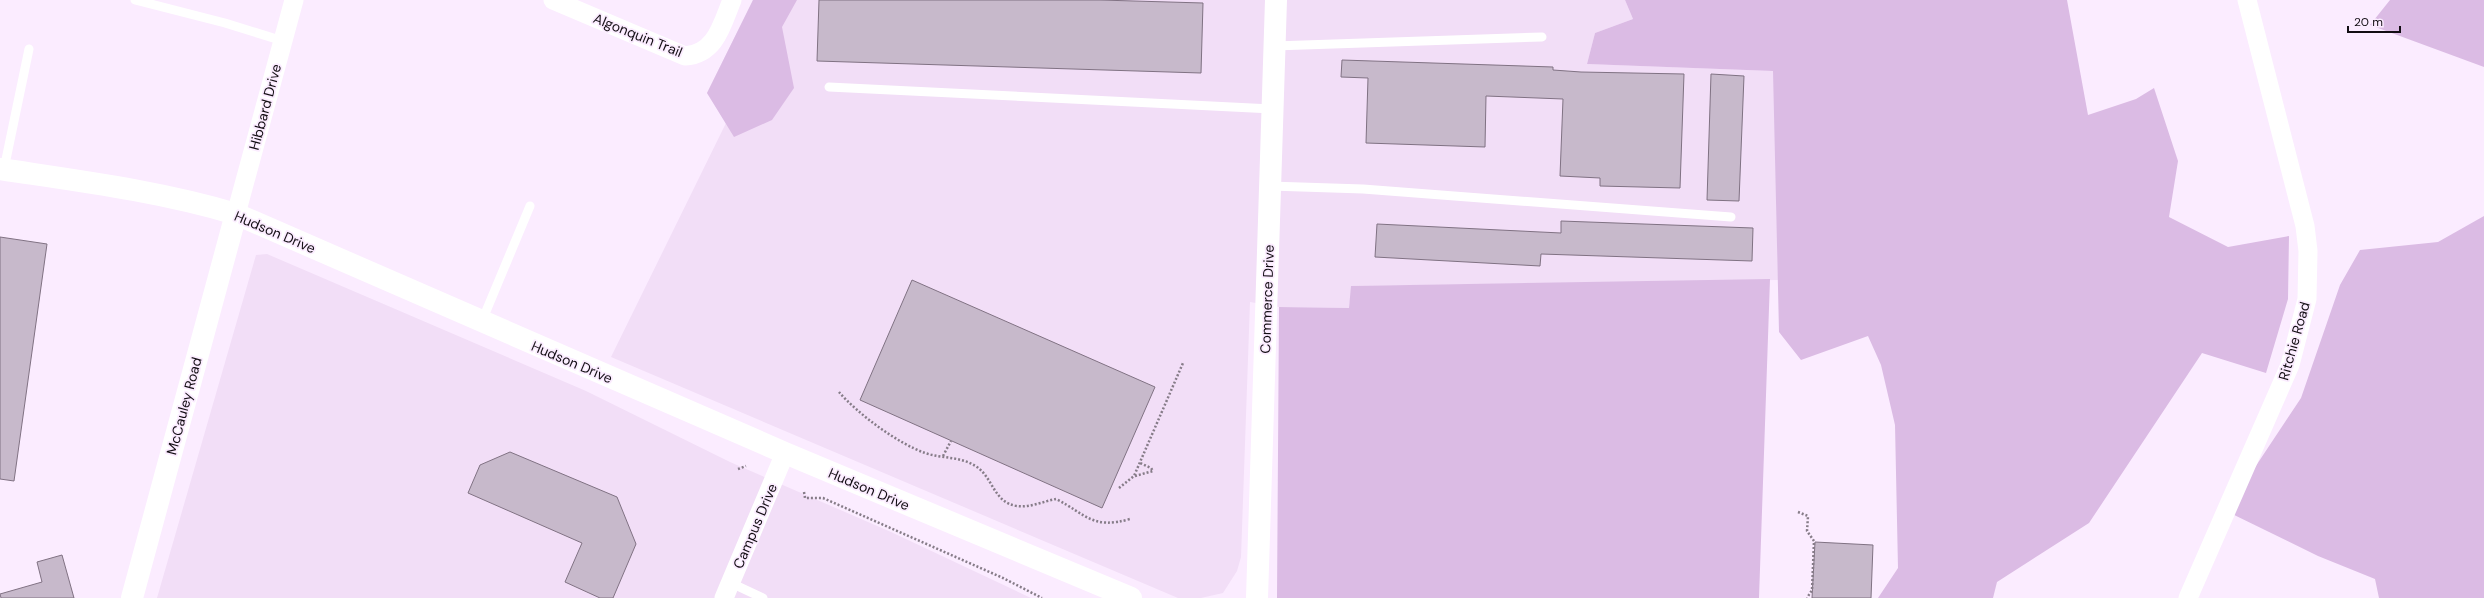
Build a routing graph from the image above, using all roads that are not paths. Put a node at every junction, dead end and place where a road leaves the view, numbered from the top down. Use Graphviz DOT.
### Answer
graph roads {
  1 [pos="136,0"];
  2 [pos="294,0"];
  3 [pos="553,0"];
  4 [pos="732,0"];
  5 [pos="1276,0"];
  6 [pos="2247,0"];
  7 [pos="1542,37"];
  8 [pos="283,41"];
  9 [pos="1274,46"];
  10 [pos="29,50"];
  11 [pos="830,87"];
  12 [pos="1272,109"];
  13 [pos="2,169"];
  14 [pos="1270,186"];
  15 [pos="530,206"];
  16 [pos="236,214"];
  17 [pos="1732,217"];
  18 [pos="482,322"];
  19 [pos="785,453"];
  20 [pos="727,591"];
  21 [pos="132,598"];
  22 [pos="763,598"];
  23 [pos="1131,598"];
  24 [pos="1257,598"];
  25 [pos="2188,598"];
  1 -- 8 [label="lane"];
  2 -- 8 [label="street, Hibbard Drive"];
  3 -- 4 [label="street, Algonquin Trail"];
  5 -- 9 [label="main road, Commerce Drive"];
  6 -- 25 [label="street, Ritchie Road"];
  7 -- 9 [label="lane"];
  8 -- 16 [label="street, Hibbard Drive"];
  9 -- 12 [label="main road, Commerce Drive"];
  10 -- 13 [label="lane"];
  11 -- 12 [label="lane"];
  12 -- 14 [label="main road, Commerce Drive"];
  13 -- 16 [label="main road, Hudson Drive"];
  14 -- 17 [label="lane"];
  14 -- 24 [label="main road, Commerce Drive"];
  15 -- 18 [label="lane"];
  16 -- 18 [label="main road, Hudson Drive"];
  16 -- 21 [label="main road, McCauley Road"];
  18 -- 19 [label="main road, Hudson Drive"];
  19 -- 20 [label="street, Campus Drive"];
  19 -- 23 [label="main road, Hudson Drive"];
  20 -- 22 [label="lane"];
}
